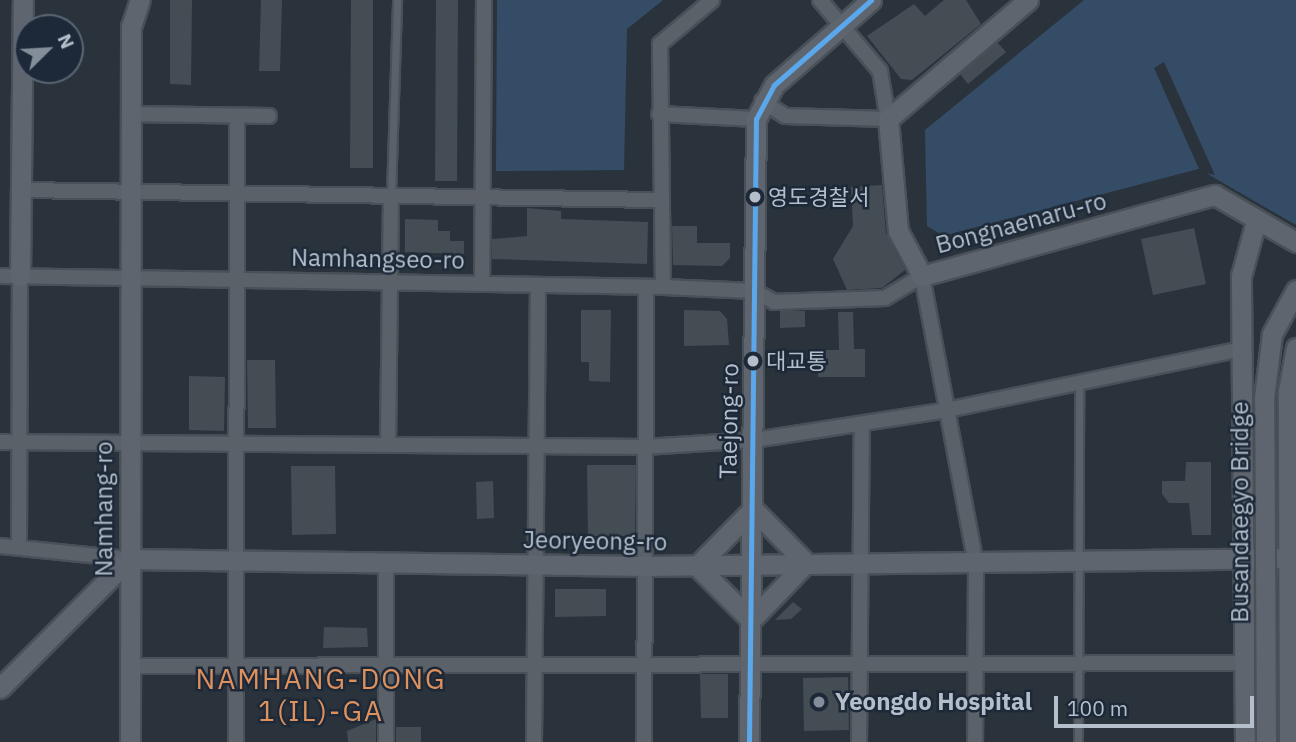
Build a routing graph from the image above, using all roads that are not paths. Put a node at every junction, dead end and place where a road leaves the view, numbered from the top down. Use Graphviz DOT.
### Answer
graph roads {
  1 [pos="23,0"];
  2 [pos="140,0"];
  3 [pos="397,0"];
  4 [pos="484,0"];
  5 [pos="712,0"];
  6 [pos="820,0"];
  7 [pos="871,0"];
  8 [pos="1028,0"];
  9 [pos="842,26"];
  10 [pos="759,110"];
  11 [pos="130,114"];
  12 [pos="659,114"];
  13 [pos="269,116"];
  14 [pos="237,117"];
  15 [pos="888,119"];
  16 [pos="21,190"];
  17 [pos="129,191"];
  18 [pos="236,193"];
  19 [pos="391,196"];
  20 [pos="483,197"];
  21 [pos="661,200"];
  22 [pos="1256,221"];
  23 [pos="1296,242"];
  24 [pos="0,276"];
  25 [pos="20,276"];
  26 [pos="922,276"];
  27 [pos="128,277"];
  28 [pos="235,279"];
  29 [pos="389,282"];
  30 [pos="482,284"];
  31 [pos="538,285"];
  32 [pos="646,287"];
  33 [pos="663,287"];
  34 [pos="1296,289"];
  35 [pos="755,291"];
  36 [pos="1296,348"];
  37 [pos="1241,349"];
  38 [pos="1079,382"];
  39 [pos="947,410"];
  40 [pos="862,425"];
  41 [pos="754,440"];
  42 [pos="0,442"];
  43 [pos="18,442"];
  44 [pos="128,442"];
  45 [pos="236,443"];
  46 [pos="388,444"];
  47 [pos="536,445"];
  48 [pos="645,447"];
  49 [pos="753,509"];
  50 [pos="0,546"];
  51 [pos="19,546"];
  52 [pos="1292,558"];
  53 [pos="129,559"];
  54 [pos="1243,560"];
  55 [pos="237,561"];
  56 [pos="865,562"];
  57 [pos="386,563"];
  58 [pos="1078,563"];
  59 [pos="806,564"];
  60 [pos="534,565"];
  61 [pos="752,565"];
  62 [pos="976,565"];
  63 [pos="645,566"];
  64 [pos="697,566"];
  65 [pos="751,620"];
  66 [pos="750,662"];
  67 [pos="859,663"];
  68 [pos="975,663"];
  69 [pos="1078,663"];
  70 [pos="1244,663"];
  71 [pos="534,664"];
  72 [pos="645,664"];
  73 [pos="386,665"];
  74 [pos="130,666"];
  75 [pos="236,666"];
  76 [pos="0,688"];
  77 [pos="130,742"];
  78 [pos="236,742"];
  79 [pos="386,742"];
  80 [pos="534,742"];
  81 [pos="644,742"];
  82 [pos="749,742"];
  83 [pos="859,742"];
  84 [pos="975,742"];
  85 [pos="1078,742"];
  86 [pos="1245,742"];
  87 [pos="1266,742"];
  88 [pos="1289,742"];
  1 -- 16 [label="main road"];
  2 -- 11 [label="main road, Namhang-ro"];
  3 -- 19 [label="lane"];
  4 -- 20 [label="street"];
  5 -- 12 [label="street"];
  6 -- 9 [label="street"];
  7 -- 9 [label="main road"];
  8 -- 15 [label="main road"];
  9 -- 10 [label="main road"];
  9 -- 15 [label="street"];
  10 -- 12 [label="street"];
  10 -- 15 [label="street"];
  10 -- 35 [label="main road, Taejong-ro"];
  11 -- 14 [label="street"];
  11 -- 17 [label="main road, Namhang-ro"];
  12 -- 21 [label="street"];
  13 -- 14 [label="street"];
  14 -- 18 [label="street"];
  15 -- 26 [label="main road, Bongnaenaru-ro"];
  16 -- 17 [label="street"];
  16 -- 25 [label="main road"];
  17 -- 18 [label="street"];
  17 -- 27 [label="main road, Namhang-ro"];
  18 -- 19 [label="street"];
  18 -- 28 [label="street"];
  19 -- 20 [label="street"];
  19 -- 29 [label="street"];
  20 -- 21 [label="street"];
  20 -- 30 [label="street"];
  21 -- 33 [label="street"];
  22 -- 23 [label="main road, Bongnaenaru-ro"];
  22 -- 26 [label="main road, Bongnaenaru-ro"];
  22 -- 37 [label="main road"];
  24 -- 25 [label="street, Namhangseo-ro"];
  25 -- 27 [label="street, Namhangseo-ro"];
  25 -- 43 [label="street"];
  26 -- 35 [label="street, Namhangseo-ro"];
  26 -- 39 [label="street"];
  27 -- 28 [label="street, Namhangseo-ro"];
  27 -- 44 [label="main road, Namhang-ro"];
  28 -- 29 [label="street, Namhangseo-ro"];
  28 -- 45 [label="street"];
  29 -- 30 [label="street, Namhangseo-ro"];
  29 -- 46 [label="street"];
  30 -- 31 [label="street, Namhangseo-ro"];
  31 -- 32 [label="street, Namhangseo-ro"];
  31 -- 47 [label="street"];
  32 -- 33 [label="street, Namhangseo-ro"];
  32 -- 48 [label="street"];
  33 -- 35 [label="street, Namhangseo-ro"];
  34 -- 87 [label="main road, Busandaegyo Bridge, bridge"];
  35 -- 41 [label="main road, Taejong-ro"];
  36 -- 52 [label="main road"];
  37 -- 38 [label="street"];
  37 -- 54 [label="main road"];
  38 -- 39 [label="street"];
  38 -- 58 [label="lane"];
  39 -- 40 [label="street"];
  39 -- 62 [label="street"];
  40 -- 41 [label="street"];
  40 -- 56 [label="street"];
  41 -- 48 [label="street"];
  41 -- 49 [label="main road, Taejong-ro"];
  42 -- 43 [label="street"];
  43 -- 44 [label="street"];
  43 -- 51 [label="street"];
  44 -- 45 [label="street"];
  44 -- 53 [label="main road, Namhang-ro"];
  45 -- 46 [label="street"];
  45 -- 55 [label="street"];
  46 -- 47 [label="street"];
  47 -- 48 [label="street"];
  47 -- 60 [label="street"];
  48 -- 63 [label="street"];
  49 -- 59 [label="main road"];
  49 -- 61 [label="main road, Taejong-ro"];
  49 -- 64 [label="main road"];
  50 -- 51 [label="street"];
  51 -- 53 [label="street"];
  52 -- 54 [label="main road, Jeoryeong-ro"];
  52 -- 88 [label="main road"];
  53 -- 55 [label="main road, Jeoryeong-ro"];
  53 -- 74 [label="main road, Namhang-ro"];
  53 -- 76 [label="main road"];
  54 -- 58 [label="main road, Jeoryeong-ro"];
  54 -- 70 [label="main road"];
  55 -- 57 [label="main road, Jeoryeong-ro"];
  55 -- 75 [label="street"];
  56 -- 59 [label="main road, Jeoryeong-ro"];
  56 -- 62 [label="main road, Jeoryeong-ro"];
  56 -- 67 [label="street"];
  57 -- 60 [label="main road, Jeoryeong-ro"];
  57 -- 73 [label="street"];
  58 -- 62 [label="main road, Jeoryeong-ro"];
  58 -- 69 [label="lane"];
  59 -- 61 [label="main road, Jeoryeong-ro"];
  59 -- 65 [label="main road"];
  60 -- 63 [label="main road, Jeoryeong-ro"];
  60 -- 71 [label="street"];
  61 -- 64 [label="main road, Jeoryeong-ro"];
  61 -- 65 [label="main road, Taejong-ro"];
  62 -- 68 [label="street"];
  63 -- 64 [label="main road, Jeoryeong-ro"];
  63 -- 72 [label="street"];
  64 -- 65 [label="main road"];
  65 -- 66 [label="main road, Taejong-ro"];
  66 -- 67 [label="street"];
  66 -- 72 [label="street"];
  66 -- 82 [label="main road, Taejong-ro"];
  67 -- 68 [label="street"];
  67 -- 83 [label="street"];
  68 -- 69 [label="street"];
  68 -- 84 [label="street"];
  69 -- 70 [label="street"];
  69 -- 85 [label="lane"];
  70 -- 86 [label="main road"];
  71 -- 72 [label="street"];
  71 -- 73 [label="street"];
  71 -- 80 [label="street"];
  72 -- 81 [label="street"];
  73 -- 75 [label="street"];
  73 -- 79 [label="street"];
  74 -- 75 [label="street"];
  74 -- 77 [label="main road, Namhang-ro"];
  75 -- 78 [label="street"];
}
